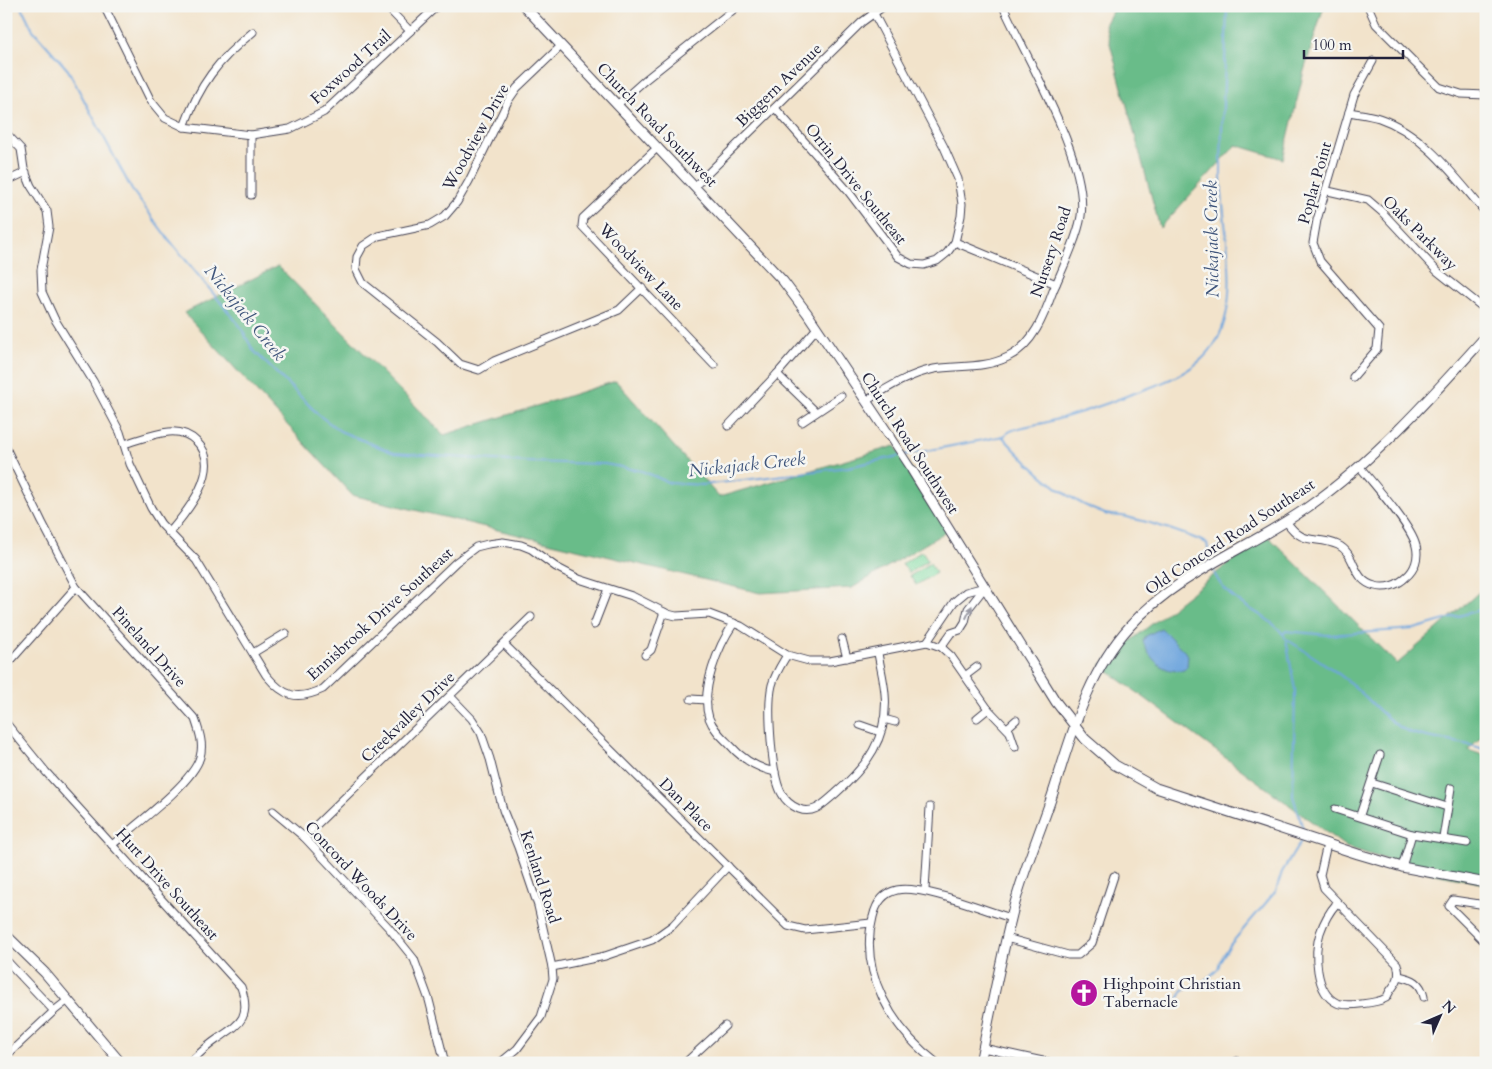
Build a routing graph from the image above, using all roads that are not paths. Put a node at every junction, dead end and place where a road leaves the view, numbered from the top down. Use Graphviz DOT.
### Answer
graph roads {
  1 [pos="104,6"];
  2 [pos="386,6"];
  3 [pos="437,6"];
  4 [pos="738,6"];
  5 [pos="884,6"];
  6 [pos="1003,6"];
  7 [pos="1368,6"];
  8 [pos="527,7"];
  9 [pos="872,9"];
  10 [pos="410,31"];
  11 [pos="253,32"];
  12 [pos="561,46"];
  13 [pos="1374,61"];
  14 [pos="1486,95"];
  15 [pos="617,105"];
  16 [pos="775,108"];
  17 [pos="1349,112"];
  18 [pos="184,128"];
  19 [pos="6,133"];
  20 [pos="251,134"];
  21 [pos="658,148"];
  22 [pos="26,172"];
  23 [pos="9,180"];
  24 [pos="695,186"];
  25 [pos="1328,191"];
  26 [pos="251,195"];
  27 [pos="1486,212"];
  28 [pos="955,242"];
  29 [pos="1056,284"];
  30 [pos="642,288"];
  31 [pos="1486,310"];
  32 [pos="817,328"];
  33 [pos="1484,343"];
  34 [pos="714,366"];
  35 [pos="777,374"];
  36 [pos="1353,377"];
  37 [pos="841,396"];
  38 [pos="866,401"];
  39 [pos="816,412"];
  40 [pos="802,422"];
  41 [pos="728,426"];
  42 [pos="889,435"];
  43 [pos="124,444"];
  44 [pos="6,448"];
  45 [pos="1359,466"];
  46 [pos="912,470"];
  47 [pos="1286,521"];
  48 [pos="169,533"];
  49 [pos="76,587"];
  50 [pos="985,587"];
  51 [pos="608,589"];
  52 [pos="664,612"];
  53 [pos="531,617"];
  54 [pos="940,621"];
  55 [pos="734,624"];
  56 [pos="594,625"];
  57 [pos="286,633"];
  58 [pos="951,633"];
  59 [pos="842,640"];
  60 [pos="927,642"];
  61 [pos="504,644"];
  62 [pos="941,647"];
  63 [pos="253,653"];
  64 [pos="878,653"];
  65 [pos="645,655"];
  66 [pos="787,655"];
  67 [pos="847,658"];
  68 [pos="6,666"];
  69 [pos="977,667"];
  70 [pos="965,676"];
  71 [pos="450,696"];
  72 [pos="691,698"];
  73 [pos="707,700"];
  74 [pos="988,709"];
  75 [pos="977,718"];
  76 [pos="884,719"];
  77 [pos="1016,720"];
  78 [pos="6,722"];
  79 [pos="895,722"];
  80 [pos="860,725"];
  81 [pos="1074,727"];
  82 [pos="1007,728"];
  83 [pos="880,732"];
  84 [pos="1015,747"];
  85 [pos="1380,755"];
  86 [pos="775,772"];
  87 [pos="1372,783"];
  88 [pos="1451,788"];
  89 [pos="930,807"];
  90 [pos="1447,807"];
  91 [pos="1336,809"];
  92 [pos="273,811"];
  93 [pos="1360,815"];
  94 [pos="1412,834"];
  95 [pos="304,838"];
  96 [pos="1443,838"];
  97 [pos="1467,843"];
  98 [pos="1327,844"];
  99 [pos="112,845"];
  100 [pos="728,866"];
  101 [pos="1402,867"];
  102 [pos="1114,876"];
  103 [pos="1486,883"];
  104 [pos="925,890"];
  105 [pos="1337,903"];
  106 [pos="1486,905"];
  107 [pos="1011,918"];
  108 [pos="871,923"];
  109 [pos="6,935"];
  110 [pos="1006,938"];
  111 [pos="1486,943"];
  112 [pos="6,960"];
  113 [pos="552,967"];
  114 [pos="1399,976"];
  115 [pos="1424,997"];
  116 [pos="68,1000"];
  117 [pos="54,1011"];
  118 [pos="725,1026"];
  119 [pos="983,1048"];
  120 [pos="6,1056"];
  121 [pos="121,1063"];
  122 [pos="190,1063"];
  123 [pos="445,1063"];
  124 [pos="500,1063"];
  125 [pos="685,1063"];
  126 [pos="937,1063"];
  127 [pos="980,1063"];
  128 [pos="1052,1063"];
  1 -- 18 [label="street, Foxwood Trail"];
  2 -- 10 [label="street"];
  3 -- 10 [label="street, Foxwood Trail"];
  4 -- 15 [label="street"];
  5 -- 9 [label="street, Biggern Avenue"];
  6 -- 29 [label="street, Nursery Road"];
  7 -- 14 [label="street"];
  8 -- 12 [label="street, Church Road Southwest"];
  9 -- 16 [label="street, Biggern Avenue"];
  9 -- 28 [label="street"];
  10 -- 20 [label="street, Foxwood Trail"];
  11 -- 18 [label="street"];
  12 -- 15 [label="street, Church Road Southwest"];
  12 -- 30 [label="street, Woodview Drive"];
  13 -- 17 [label="street, Poplar Point"];
  15 -- 21 [label="street, Church Road Southwest"];
  16 -- 24 [label="street, Biggern Avenue"];
  16 -- 28 [label="street, Orrin Drive Southeast"];
  17 -- 25 [label="street, Poplar Point"];
  17 -- 27 [label="street"];
  18 -- 20 [label="street, Foxwood Trail"];
  19 -- 22 [label="street, Ennisbrook Drive Southeast"];
  20 -- 26 [label="street"];
  21 -- 24 [label="street, Church Road Southwest"];
  21 -- 30 [label="street, Woodview Lane"];
  22 -- 23 [label="street"];
  22 -- 43 [label="street, Ennisbrook Drive Southeast"];
  24 -- 32 [label="street, Church Road Southwest"];
  25 -- 31 [label="street, Oaks Parkway"];
  25 -- 36 [label="street, Poplar Point"];
  28 -- 29 [label="street"];
  29 -- 38 [label="street, Nursery Road"];
  30 -- 34 [label="street, Woodview Lane"];
  32 -- 35 [label="street"];
  32 -- 38 [label="street, Church Road Southwest"];
  33 -- 45 [label="street, Old Concord Road Southeast"];
  35 -- 39 [label="street"];
  35 -- 41 [label="street"];
  37 -- 39 [label="street"];
  38 -- 42 [label="street, Church Road Southwest"];
  39 -- 40 [label="street"];
  42 -- 46 [label="street, Church Road Southwest"];
  43 -- 48 [label="street, Ennisbrook Drive Southeast"];
  43 -- 48 [label="street"];
  44 -- 49 [label="street, Pineland Drive"];
  45 -- 47 [label="street, Old Concord Road Southeast"];
  45 -- 47 [label="street"];
  46 -- 50 [label="street, Church Road Southwest"];
  47 -- 81 [label="street, Old Concord Road Southeast"];
  48 -- 63 [label="street, Ennisbrook Drive Southeast"];
  49 -- 68 [label="street"];
  49 -- 99 [label="street, Pineland Drive"];
  50 -- 54 [label="street"];
  58 -- 50 [label="street, one-way"];
  50 -- 81 [label="street, Church Road Southwest"];
  51 -- 52 [label="street"];
  51 -- 56 [label="street"];
  51 -- 63 [label="street, Ennisbrook Drive Southeast"];
  52 -- 55 [label="street"];
  52 -- 65 [label="street"];
  53 -- 61 [label="street, Creekvalley Drive"];
  54 -- 58 [label="street"];
  54 -- 60 [label="street"];
  55 -- 66 [label="street"];
  55 -- 73 [label="street"];
  57 -- 63 [label="street"];
  58 -- 62 [label="street"];
  59 -- 67 [label="street"];
  60 -- 62 [label="street"];
  60 -- 64 [label="street"];
  61 -- 71 [label="street, Creekvalley Drive"];
  61 -- 100 [label="street, Dan Place"];
  62 -- 70 [label="street"];
  64 -- 67 [label="street"];
  64 -- 76 [label="street"];
  66 -- 67 [label="street"];
  66 -- 86 [label="street"];
  69 -- 70 [label="street"];
  70 -- 74 [label="street"];
  71 -- 95 [label="street, Creekvalley Drive"];
  71 -- 113 [label="street, Kenland Road"];
  72 -- 73 [label="street"];
  73 -- 86 [label="street"];
  74 -- 75 [label="street"];
  74 -- 82 [label="street"];
  76 -- 79 [label="street"];
  76 -- 83 [label="street"];
  77 -- 82 [label="street"];
  78 -- 99 [label="street, Hurt Drive Southeast"];
  80 -- 83 [label="street"];
  81 -- 98 [label="street, Church Road Southwest"];
  81 -- 107 [label="street, Old Concord Road Southeast"];
  82 -- 84 [label="street"];
  83 -- 86 [label="street"];
  85 -- 87 [label="street"];
  87 -- 90 [label="street"];
  87 -- 93 [label="street"];
  88 -- 90 [label="street"];
  89 -- 104 [label="street"];
  90 -- 96 [label="street"];
  91 -- 93 [label="street"];
  92 -- 95 [label="street, Concord Woods Drive"];
  93 -- 94 [label="street"];
  94 -- 96 [label="street"];
  94 -- 101 [label="street"];
  95 -- 123 [label="street, Concord Woods Drive"];
  96 -- 97 [label="street"];
  98 -- 101 [label="street, Church Road Southwest"];
  98 -- 105 [label="street"];
  99 -- 122 [label="street, Hurt Drive Southeast"];
  100 -- 108 [label="street, Dan Place"];
  100 -- 113 [label="street"];
  101 -- 103 [label="street, Church Road Southwest"];
  102 -- 110 [label="street"];
  104 -- 107 [label="street"];
  104 -- 108 [label="street"];
  105 -- 114 [label="street"];
  105 -- 114 [label="street"];
  106 -- 111 [label="street"];
  107 -- 110 [label="street, Old Concord Road Southeast"];
  108 -- 126 [label="street"];
  109 -- 116 [label="street"];
  110 -- 119 [label="street, Old Concord Road Southeast"];
  112 -- 117 [label="street"];
  113 -- 124 [label="street, Kenland Road"];
  114 -- 115 [label="street"];
  116 -- 117 [label="street"];
  116 -- 121 [label="street"];
  117 -- 120 [label="street"];
  118 -- 125 [label="street"];
  119 -- 127 [label="street, Old Concord Road Southeast"];
  119 -- 128 [label="street"];
}
